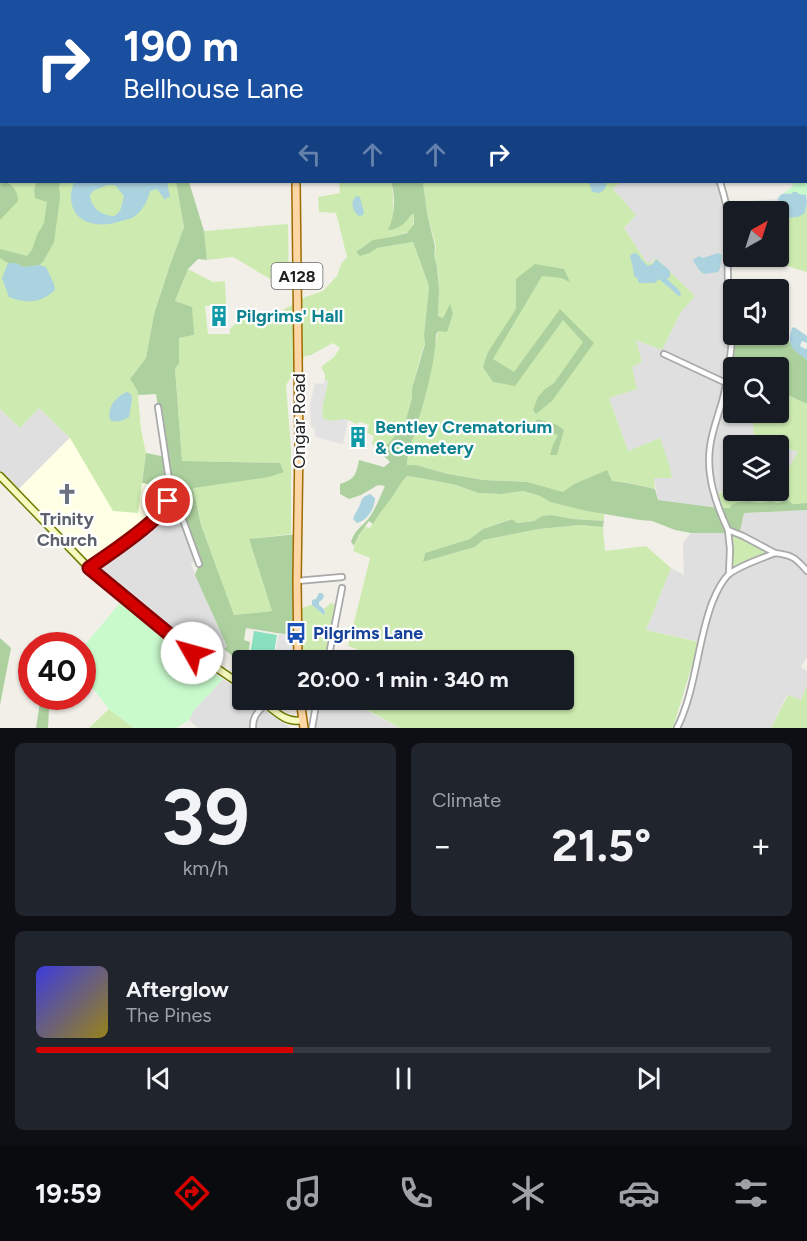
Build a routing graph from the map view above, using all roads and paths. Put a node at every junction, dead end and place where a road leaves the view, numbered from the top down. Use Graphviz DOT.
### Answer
graph roads {
  1 [pos="296,183"];
  2 [pos="720,183"];
  3 [pos="664,354"];
  4 [pos="729,357"];
  5 [pos="723,382"];
  6 [pos="723,401"];
  7 [pos="158,407"];
  8 [pos="0,476"];
  9 [pos="168,501"];
  10 [pos="728,530"];
  11 [pos="775,553"];
  12 [pos="199,564"];
  13 [pos="89,568"];
  14 [pos="807,571"];
  15 [pos="729,574"];
  16 [pos="342,577"];
  17 [pos="297,580"];
  18 [pos="342,588"];
  19 [pos="298,650"];
  20 [pos="330,650"];
  21 [pos="232,679"];
  22 [pos="258,710"];
  23 [pos="274,710"];
  24 [pos="315,710"];
  25 [pos="303,724"];
  26 [pos="253,728"];
  27 [pos="312,728"];
  28 [pos="677,728"];
  1 -- 17 [label="main road, Ongar Road / A128"];
  2 -- 4 [label="street"];
  3 -- 5 [label="street"];
  6 -- 10 [label="street"];
  7 -- 9 [label="street"];
  8 -- 13 [label="street"];
  9 -- 12 [label="street"];
  9 -- 13 [label="street"];
  10 -- 11 [label="street"];
  10 -- 15 [label="street"];
  11 -- 14 [label="street"];
  11 -- 15 [label="street"];
  13 -- 21 [label="street"];
  15 -- 28 [label="street"];
  16 -- 17 [label="street"];
  17 -- 19 [label="main road, Ongar Road / A128"];
  18 -- 20 [label="street"];
  22 -- 26 [label="street"];
  23 -- 25 [label="street"];
  24 -- 27 [label="street"];
}
